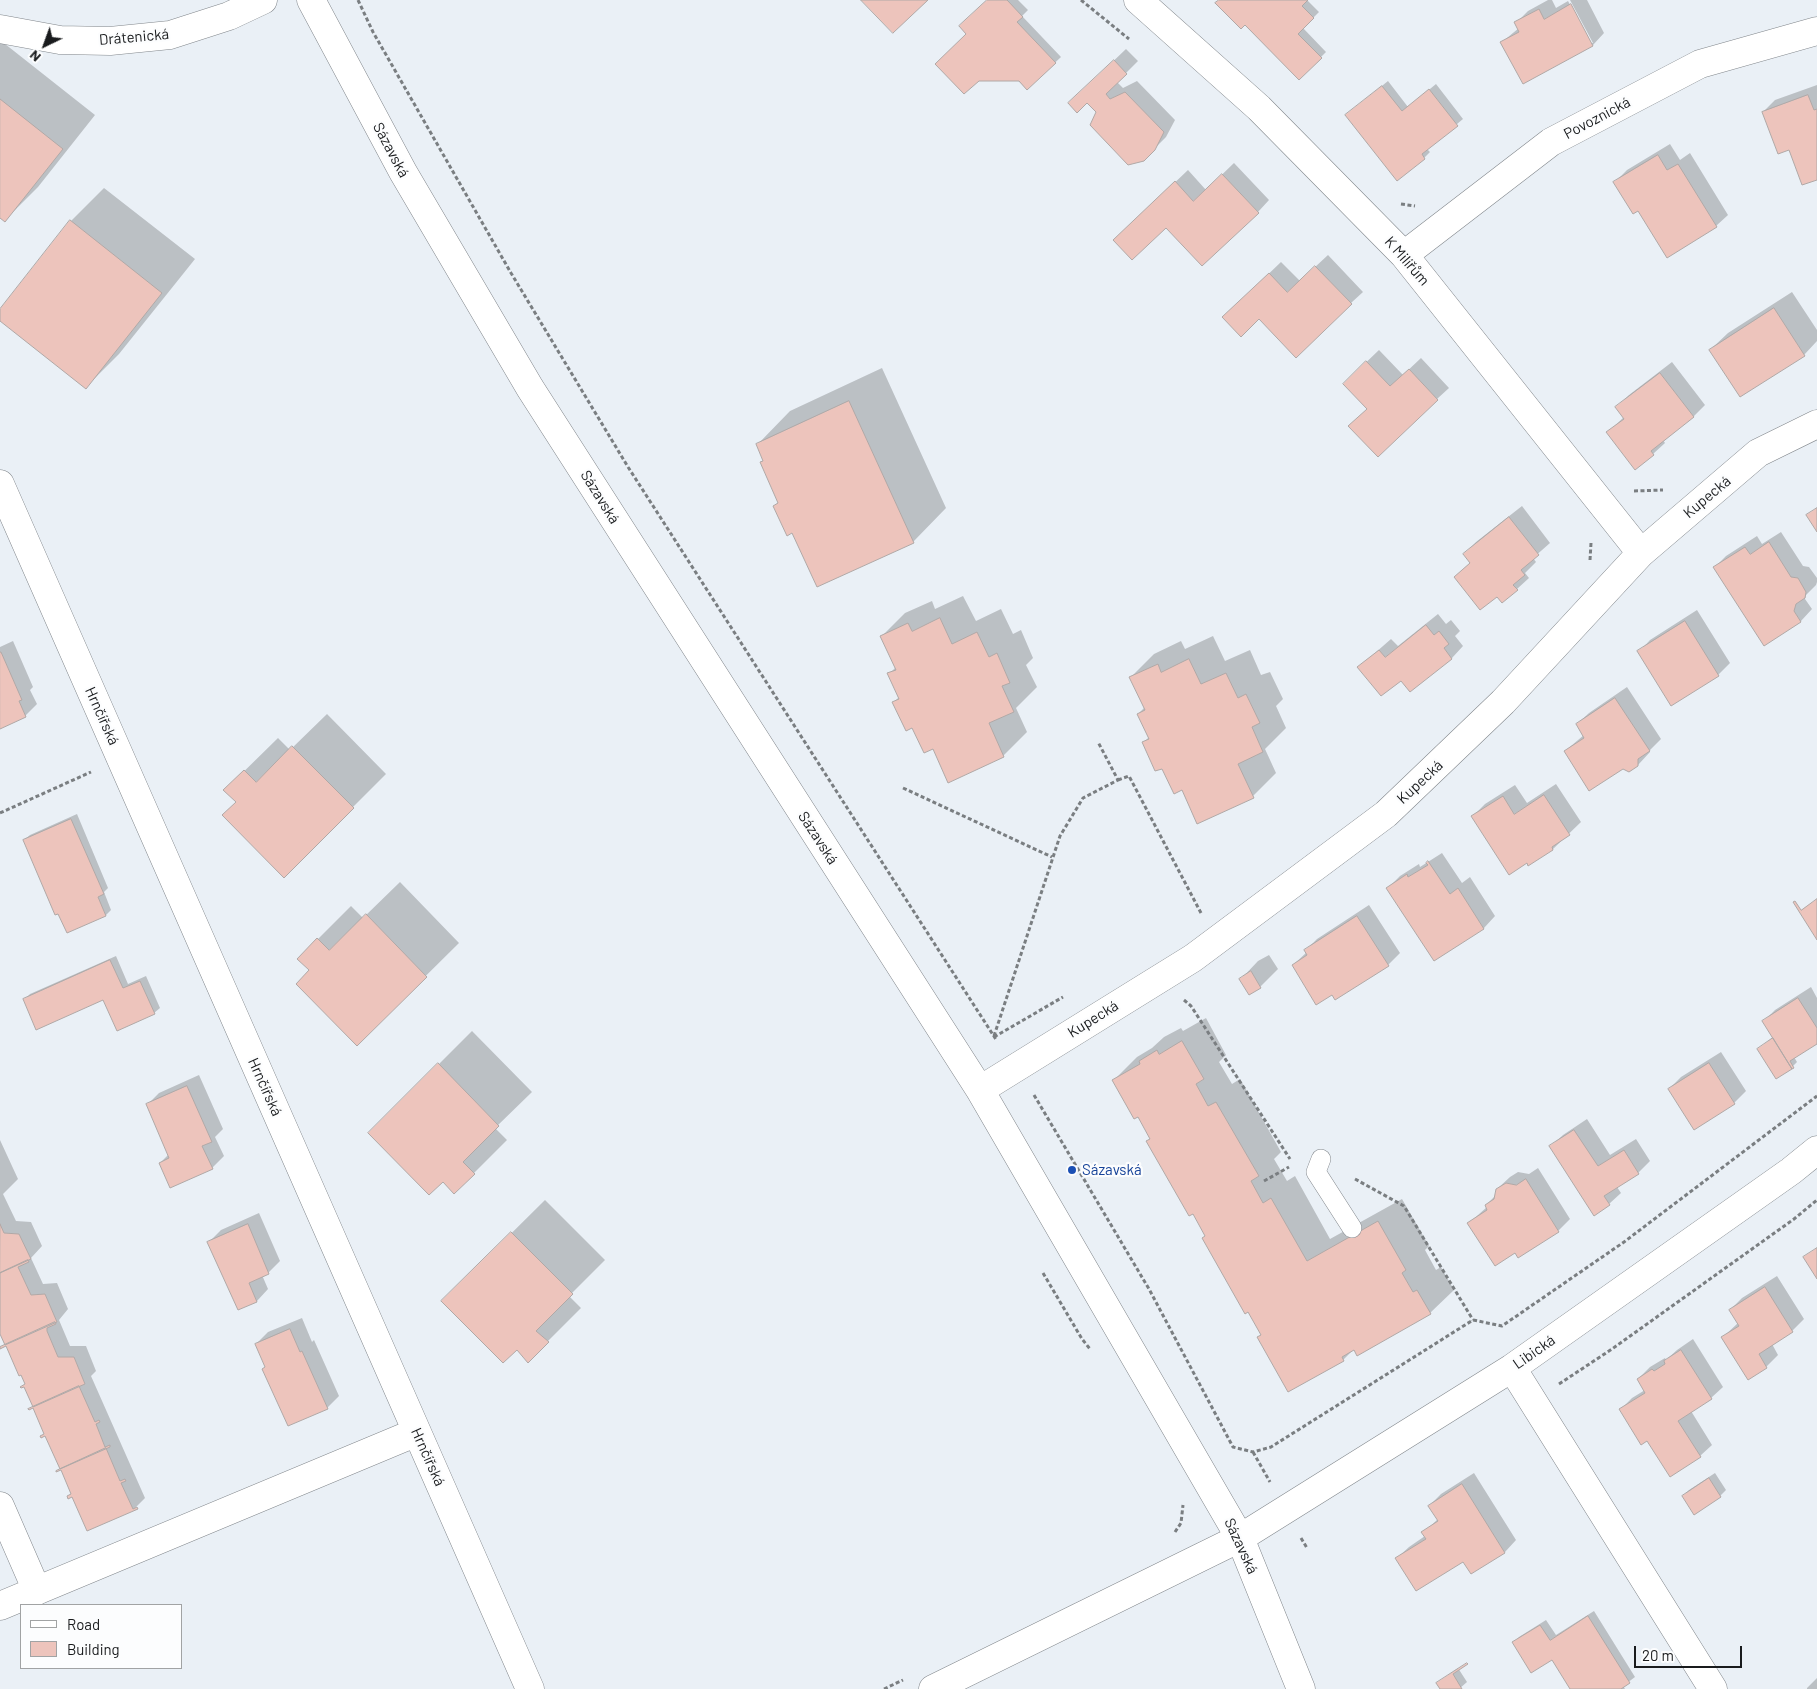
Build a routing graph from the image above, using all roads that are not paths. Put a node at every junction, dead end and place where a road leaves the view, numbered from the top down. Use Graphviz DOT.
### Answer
graph roads {
  1 [pos="263,0"];
  2 [pos="311,0"];
  3 [pos="1138,0"];
  4 [pos="0,29"];
  5 [pos="1817,31"];
  6 [pos="1404,255"];
  7 [pos="1817,424"];
  8 [pos="0,484"];
  9 [pos="1642,553"];
  10 [pos="980,1090"];
  11 [pos="1817,1150"];
  12 [pos="1321,1159"];
  13 [pos="1352,1228"];
  14 [pos="1512,1368"];
  15 [pos="417,1432"];
  16 [pos="0,1506"];
  17 [pos="1240,1538"];
  18 [pos="37,1591"];
  19 [pos="0,1606"];
  20 [pos="922,1682"];
  21 [pos="530,1689"];
  22 [pos="1301,1689"];
  23 [pos="1713,1689"];
  1 -- 4 [label="street, Drátenická"];
  2 -- 10 [label="street, Sázavská"];
  3 -- 6 [label="street, K Milířům"];
  5 -- 6 [label="street, Povoznická"];
  6 -- 9 [label="street, K Milířům"];
  7 -- 9 [label="street, Kupecká"];
  8 -- 15 [label="street, Hrnčířská"];
  9 -- 10 [label="street, Kupecká"];
  10 -- 17 [label="street, Sázavská"];
  11 -- 14 [label="street, Libická"];
  12 -- 13 [label="lane"];
  14 -- 17 [label="street, Libická"];
  14 -- 23 [label="street"];
  15 -- 18 [label="street"];
  15 -- 21 [label="street, Hrnčířská"];
  16 -- 18 [label="street"];
  17 -- 20 [label="street, Libická"];
  17 -- 22 [label="street, Sázavská"];
  18 -- 19 [label="street"];
}
